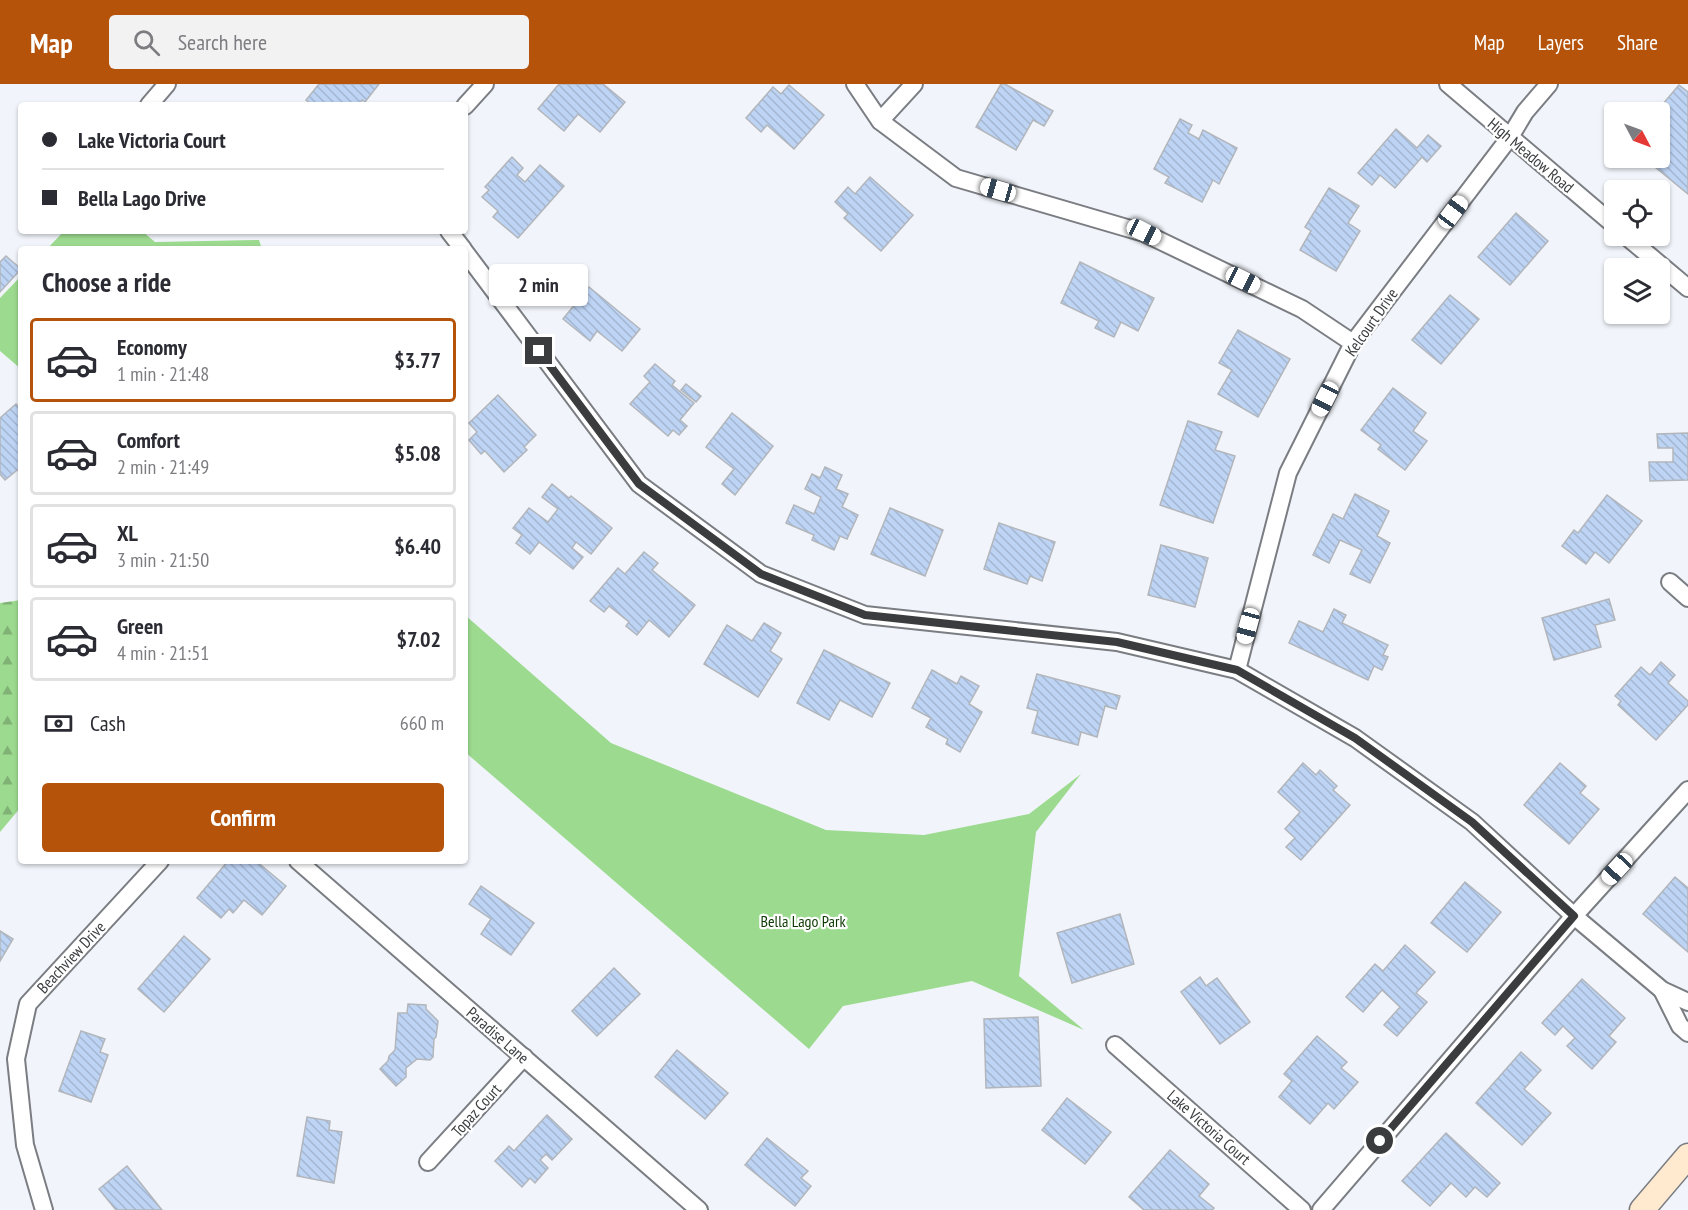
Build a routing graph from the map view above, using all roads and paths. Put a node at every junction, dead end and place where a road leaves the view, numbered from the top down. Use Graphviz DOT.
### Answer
graph roads {
  1 [pos="167,84"];
  2 [pos="485,84"];
  3 [pos="855,84"];
  4 [pos="914,84"];
  5 [pos="1448,84"];
  6 [pos="1549,84"];
  7 [pos="152,102"];
  8 [pos="468,103"];
  9 [pos="880,121"];
  10 [pos="1510,137"];
  11 [pos="1604,217"];
  12 [pos="1638,246"];
  13 [pos="468,256"];
  14 [pos="1688,288"];
  15 [pos="1353,343"];
  16 [pos="1670,582"];
  17 [pos="1688,598"];
  18 [pos="1237,670"];
  19 [pos="1688,790"];
  20 [pos="157,864"];
  21 [pos="301,864"];
  22 [pos="1574,916"];
  23 [pos="1662,990"];
  24 [pos="1688,1002"];
  25 [pos="1688,1033"];
  26 [pos="1115,1045"];
  27 [pos="524,1057"];
  28 [pos="1688,1156"];
  29 [pos="428,1162"];
  30 [pos="44,1210"];
  31 [pos="699,1210"];
  32 [pos="1302,1210"];
  33 [pos="1321,1210"];
  34 [pos="1642,1210"];
  1 -- 7 [label="street"];
  2 -- 8 [label="street"];
  3 -- 9 [label="street"];
  4 -- 9 [label="street"];
  5 -- 10 [label="street, High Meadow Road"];
  6 -- 10 [label="street, Kelcourt Drive"];
  9 -- 15 [label="street"];
  10 -- 11 [label="street, High Meadow Road"];
  10 -- 15 [label="street, Kelcourt Drive"];
  12 -- 14 [label="street"];
  13 -- 18 [label="street"];
  15 -- 18 [label="street, Kelcourt Drive"];
  16 -- 17 [label="street"];
  18 -- 22 [label="street"];
  19 -- 22 [label="street"];
  20 -- 30 [label="street, Beachview Drive"];
  21 -- 27 [label="street, Paradise Lane"];
  22 -- 23 [label="street"];
  22 -- 33 [label="street"];
  23 -- 24 [label="street"];
  23 -- 25 [label="street"];
  26 -- 32 [label="street, Lake Victoria Court"];
  27 -- 29 [label="street, Topaz Court"];
  27 -- 31 [label="street, Paradise Lane"];
  28 -- 34 [label="street"];
}
